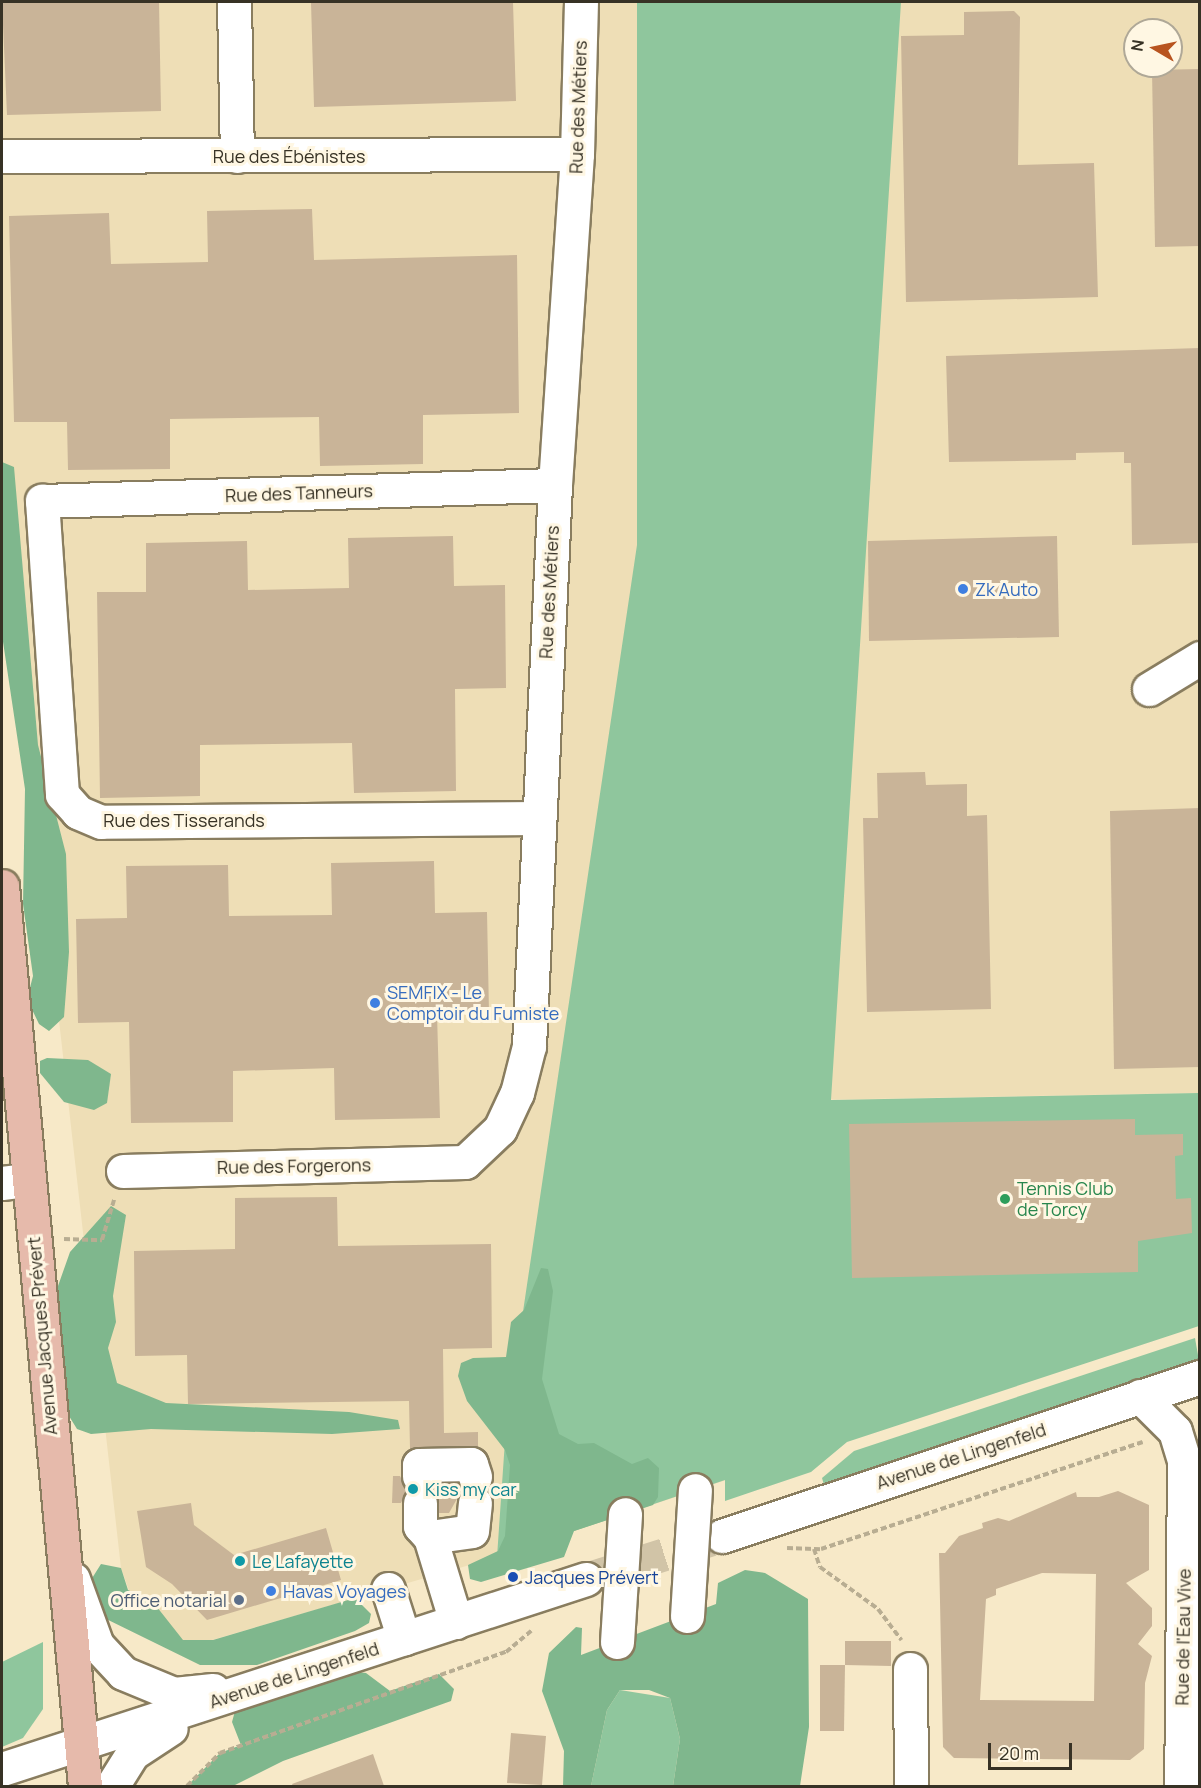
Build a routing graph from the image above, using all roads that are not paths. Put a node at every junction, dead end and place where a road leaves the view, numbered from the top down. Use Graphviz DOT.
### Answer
graph roads {
  1 [pos="234,2"];
  2 [pos="580,2"];
  3 [pos="578,154"];
  4 [pos="2,156"];
  5 [pos="237,156"];
  6 [pos="555,485"];
  7 [pos="42,501"];
  8 [pos="1200,658"];
  9 [pos="1149,689"];
  10 [pos="537,818"];
  11 [pos="2,886"];
  12 [pos="465,1162"];
  13 [pos="123,1171"];
  14 [pos="14,1181"];
  15 [pos="1200,1377"];
  16 [pos="1140,1396"];
  17 [pos="695,1491"];
  18 [pos="625,1514"];
  19 [pos="722,1536"];
  20 [pos="430,1537"];
  21 [pos="61,1541"];
  22 [pos="586,1579"];
  23 [pos="388,1589"];
  24 [pos="687,1616"];
  25 [pos="456,1622"];
  26 [pos="404,1639"];
  27 [pos="617,1642"];
  28 [pos="910,1669"];
  29 [pos="266,1684"];
  30 [pos="81,1745"];
  31 [pos="2,1769"];
  32 [pos="86,1786"];
  33 [pos="112,1786"];
  34 [pos="911,1786"];
  35 [pos="1181,1786"];
  1 -- 5 [label="street"];
  2 -- 3 [label="street, Rue des Métiers"];
  3 -- 5 [label="street, Rue des Ébénistes"];
  3 -- 6 [label="street, Rue des Métiers"];
  4 -- 5 [label="street, Rue des Ébénistes"];
  6 -- 7 [label="street, Rue des Tanneurs"];
  6 -- 10 [label="street, Rue des Métiers"];
  7 -- 10 [label="street, Rue des Tisserands"];
  8 -- 9 [label="street"];
  10 -- 12 [label="street, Rue des Métiers"];
  11 -- 14 [label="main road, Avenue Jacques Prévert"];
  12 -- 13 [label="street, Rue des Forgerons"];
  14 -- 21 [label="main road, Avenue Jacques Prévert"];
  15 -- 16 [label="street, Avenue de Lingenfeld"];
  16 -- 19 [label="street, Avenue de Lingenfeld"];
  16 -- 35 [label="street, Rue de l'Eau Vive"];
  17 -- 24 [label="street, bridge"];
  18 -- 27 [label="street, bridge"];
  20 -- 20 [label="street"];
  20 -- 25 [label="street"];
  21 -- 29 [label="street"];
  21 -- 30 [label="main road, Avenue Jacques Prévert"];
  22 -- 25 [label="street, Avenue de Lingenfeld"];
  23 -- 26 [label="street"];
  25 -- 26 [label="street, Avenue de Lingenfeld"];
  26 -- 29 [label="street, Avenue de Lingenfeld"];
  28 -- 34 [label="street"];
  29 -- 30 [label="street, Avenue de Lingenfeld"];
  29 -- 33 [label="street"];
  30 -- 31 [label="street, Avenue de Lingenfeld"];
  30 -- 32 [label="main road, Avenue Jacques Prévert"];
}
